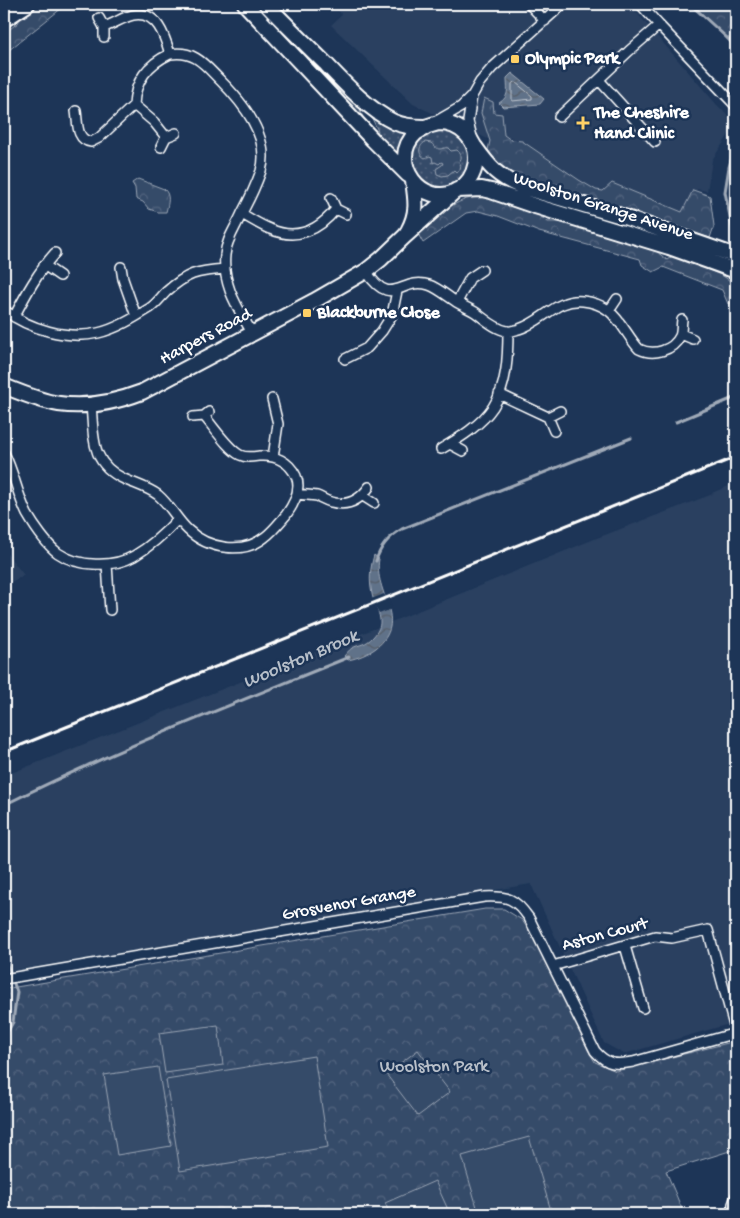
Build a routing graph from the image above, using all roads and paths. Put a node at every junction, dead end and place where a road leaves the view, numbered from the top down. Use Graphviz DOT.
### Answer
graph roads {
  1 [pos="8,4"];
  2 [pos="27,4"];
  3 [pos="144,4"];
  4 [pos="244,4"];
  5 [pos="266,4"];
  6 [pos="529,4"];
  7 [pos="563,4"];
  8 [pos="640,4"];
  9 [pos="4,7"];
  10 [pos="142,15"];
  11 [pos="98,18"];
  12 [pos="4,19"];
  13 [pos="545,20"];
  14 [pos="659,25"];
  15 [pos="170,54"];
  16 [pos="598,80"];
  17 [pos="472,96"];
  18 [pos="134,105"];
  19 [pos="736,106"];
  20 [pos="76,111"];
  21 [pos="559,117"];
  22 [pos="427,126"];
  23 [pos="176,133"];
  24 [pos="166,137"];
  25 [pos="655,142"];
  26 [pos="474,146"];
  27 [pos="161,147"];
  28 [pos="412,179"];
  29 [pos="456,191"];
  30 [pos="331,198"];
  31 [pos="336,209"];
  32 [pos="242,214"];
  33 [pos="346,214"];
  34 [pos="405,236"];
  35 [pos="56,253"];
  36 [pos="736,256"];
  37 [pos="44,265"];
  38 [pos="122,267"];
  39 [pos="225,269"];
  40 [pos="482,270"];
  41 [pos="366,271"];
  42 [pos="736,271"];
  43 [pos="60,276"];
  44 [pos="397,290"];
  45 [pos="617,299"];
  46 [pos="457,302"];
  47 [pos="4,310"];
  48 [pos="608,311"];
  49 [pos="136,316"];
  50 [pos="14,317"];
  51 [pos="682,320"];
  52 [pos="508,331"];
  53 [pos="252,333"];
  54 [pos="680,334"];
  55 [pos="693,339"];
  56 [pos="345,359"];
  57 [pos="4,386"];
  58 [pos="499,394"];
  59 [pos="272,398"];
  60 [pos="91,404"];
  61 [pos="560,411"];
  62 [pos="548,416"];
  63 [pos="193,417"];
  64 [pos="554,431"];
  65 [pos="463,451"];
  66 [pos="4,453"];
  67 [pos="273,456"];
  68 [pos="369,487"];
  69 [pos="297,494"];
  70 [pos="363,496"];
  71 [pos="374,504"];
  72 [pos="178,519"];
  73 [pos="107,564"];
  74 [pos="110,610"];
  75 [pos="625,946"];
  76 [pos="553,966"];
  77 [pos="4,979"];
  78 [pos="643,1008"];
  79 [pos="736,1033"];
  80 [pos="736,1196"];
  81 [pos="734,1214"];
  1 -- 9 [label="main road"];
  2 -- 12 [label="main road"];
  3 -- 10 [label="street"];
  4 -- 28 [label="main road"];
  5 -- 22 [label="main road"];
  6 -- 13 [label="street"];
  7 -- 13 [label="street"];
  8 -- 14 [label="street"];
  10 -- 11 [label="street"];
  10 -- 15 [label="street"];
  13 -- 17 [label="street"];
  14 -- 16 [label="street"];
  14 -- 19 [label="street"];
  15 -- 18 [label="street"];
  15 -- 32 [label="street"];
  16 -- 21 [label="street"];
  16 -- 25 [label="street"];
  17 -- 22 [label="street"];
  17 -- 26 [label="street"];
  18 -- 20 [label="street"];
  18 -- 24 [label="street"];
  22 -- 26 [label="main road"];
  22 -- 28 [label="main road"];
  23 -- 24 [label="street"];
  24 -- 27 [label="street"];
  26 -- 29 [label="main road"];
  26 -- 36 [label="main road, Woolston Grange Avenue"];
  28 -- 29 [label="main road"];
  28 -- 34 [label="main road, Harpers Road"];
  29 -- 34 [label="main road, Harpers Road"];
  29 -- 42 [label="main road, Woolston Grange Avenue"];
  30 -- 31 [label="street"];
  31 -- 32 [label="street"];
  31 -- 33 [label="street"];
  32 -- 39 [label="street"];
  34 -- 41 [label="main road, Harpers Road"];
  35 -- 37 [label="street"];
  37 -- 43 [label="street"];
  37 -- 50 [label="street"];
  38 -- 49 [label="street"];
  39 -- 49 [label="street"];
  39 -- 53 [label="street"];
  40 -- 46 [label="street"];
  41 -- 44 [label="street"];
  41 -- 53 [label="main road, Harpers Road"];
  44 -- 46 [label="street"];
  44 -- 56 [label="street"];
  45 -- 48 [label="street"];
  46 -- 52 [label="street"];
  47 -- 50 [label="street"];
  48 -- 52 [label="street"];
  48 -- 54 [label="street"];
  49 -- 50 [label="street"];
  51 -- 54 [label="street"];
  52 -- 58 [label="street"];
  53 -- 60 [label="main road, Harpers Road"];
  54 -- 55 [label="street"];
  57 -- 60 [label="main road, Harpers Road"];
  58 -- 62 [label="street"];
  58 -- 65 [label="street"];
  59 -- 67 [label="street"];
  60 -- 72 [label="street"];
  61 -- 62 [label="street"];
  62 -- 64 [label="street"];
  63 -- 67 [label="street"];
  66 -- 73 [label="street"];
  67 -- 69 [label="street"];
  68 -- 70 [label="street"];
  69 -- 70 [label="street"];
  69 -- 72 [label="street"];
  70 -- 71 [label="street"];
  72 -- 73 [label="street"];
  73 -- 74 [label="street"];
  75 -- 76 [label="street, Aston Court"];
  75 -- 78 [label="street"];
  75 -- 79 [label="street, Aston Court"];
  76 -- 77 [label="street, Grosvenor Grange"];
  76 -- 79 [label="street, Grosvenor Grange"];
  80 -- 81 [label="street"];
}
